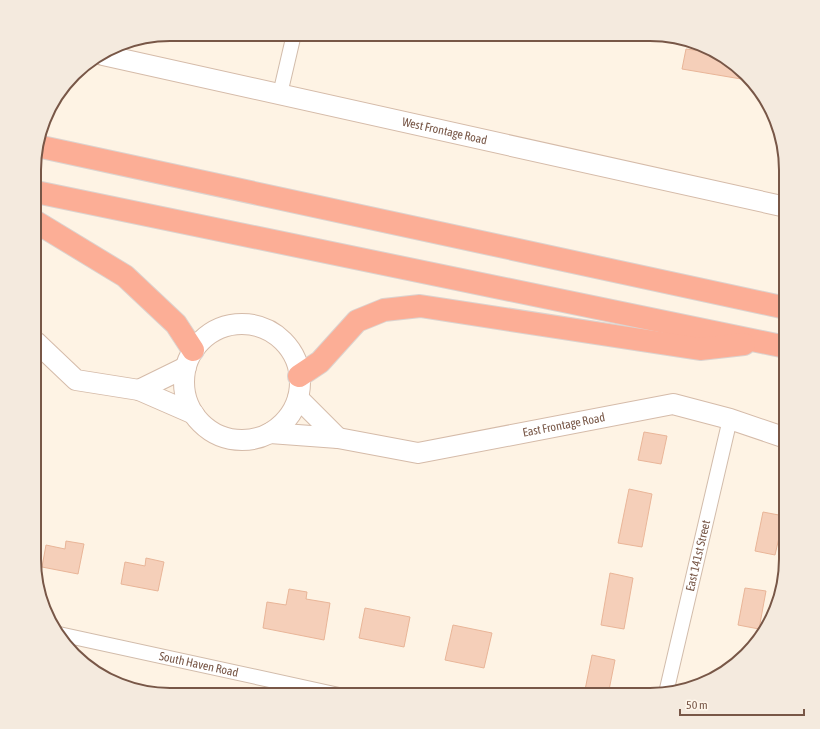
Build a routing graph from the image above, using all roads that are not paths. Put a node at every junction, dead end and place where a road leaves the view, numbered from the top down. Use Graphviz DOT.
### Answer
graph roads {
  1 [pos="292,41"];
  2 [pos="109,56"];
  3 [pos="280,94"];
  4 [pos="43,147"];
  5 [pos="41,193"];
  6 [pos="779,205"];
  7 [pos="41,225"];
  8 [pos="779,306"];
  9 [pos="764,342"];
  10 [pos="779,345"];
  11 [pos="41,347"];
  12 [pos="189,358"];
  13 [pos="299,376"];
  14 [pos="138,390"];
  15 [pos="298,398"];
  16 [pos="194,414"];
  17 [pos="730,419"];
  18 [pos="270,433"];
  19 [pos="779,436"];
  20 [pos="338,438"];
  21 [pos="67,636"];
  22 [pos="667,687"];
  23 [pos="307,688"];
  1 -- 3 [label="street"];
  2 -- 3 [label="street, West Frontage Road"];
  3 -- 6 [label="street, West Frontage Road"];
  4 -- 8 [label="highway"];
  5 -- 9 [label="highway"];
  7 -- 12 [label="highway"];
  9 -- 10 [label="highway"];
  9 -- 13 [label="highway"];
  11 -- 14 [label="street"];
  12 -- 13 [label="street"];
  12 -- 14 [label="street"];
  12 -- 16 [label="street"];
  13 -- 15 [label="street"];
  14 -- 16 [label="street"];
  15 -- 18 [label="street"];
  15 -- 20 [label="street"];
  16 -- 18 [label="street"];
  17 -- 19 [label="street, East Frontage Road"];
  17 -- 20 [label="street, East Frontage Road"];
  17 -- 22 [label="street, East 141st Street"];
  18 -- 20 [label="street, East Frontage Road"];
  21 -- 23 [label="street, South Haven Road"];
}
